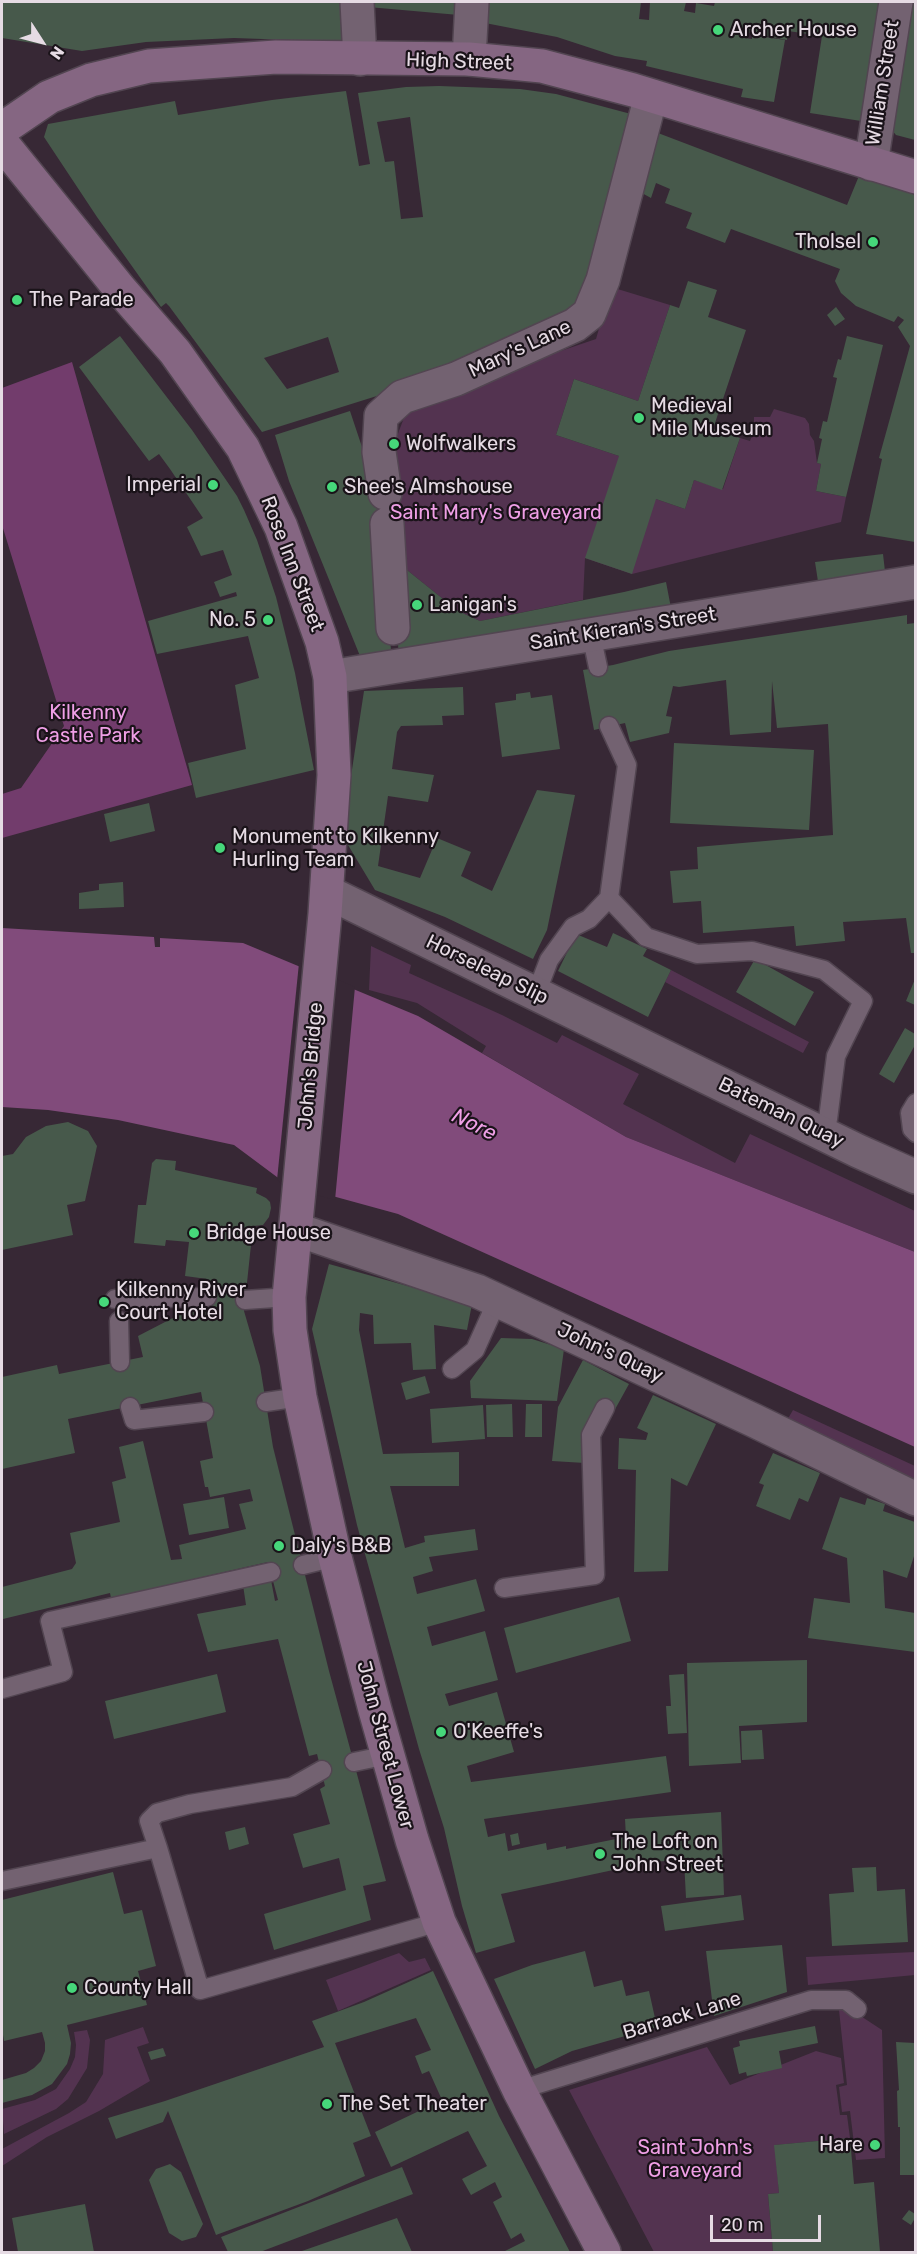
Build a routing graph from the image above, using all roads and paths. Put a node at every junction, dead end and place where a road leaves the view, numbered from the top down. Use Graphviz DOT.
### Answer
graph roads {
  1 [pos="357,2"];
  2 [pos="472,2"];
  3 [pos="896,2"];
  4 [pos="360,59"];
  5 [pos="469,59"];
  6 [pos="651,96"];
  7 [pos="2,129"];
  8 [pos="2,143"];
  9 [pos="871,164"];
  10 [pos="915,177"];
  11 [pos="915,582"];
  12 [pos="393,628"];
  13 [pos="591,634"];
  14 [pos="598,668"];
  15 [pos="330,677"];
  16 [pos="609,726"];
  17 [pos="327,892"];
  18 [pos="609,898"];
  19 [pos="324,928"];
  20 [pos="536,994"];
  21 [pos="646,1048"];
  22 [pos="915,1103"];
  23 [pos="821,1133"];
  24 [pos="915,1133"];
  25 [pos="915,1177"];
  26 [pos="297,1216"];
  27 [pos="207,1297"];
  28 [pos="289,1297"];
  29 [pos="115,1299"];
  30 [pos="245,1300"];
  31 [pos="497,1301"];
  32 [pos="119,1321"];
  33 [pos="120,1362"];
  34 [pos="452,1369"];
  35 [pos="300,1397"];
  36 [pos="266,1402"];
  37 [pos="604,1408"];
  38 [pos="204,1412"];
  39 [pos="132,1414"];
  40 [pos="915,1499"];
  41 [pos="334,1557"];
  42 [pos="303,1564"];
  43 [pos="271,1572"];
  44 [pos="504,1588"];
  45 [pos="2,1689"];
  46 [pos="388,1755"];
  47 [pos="354,1762"];
  48 [pos="322,1770"];
  49 [pos="158,1848"];
  50 [pos="2,1881"];
  51 [pos="439,1922"];
  52 [pos="856,2009"];
  53 [pos="519,2090"];
  54 [pos="604,2253"];
  1 -- 4 [label="street"];
  2 -- 5 [label="street"];
  3 -- 9 [label="street, William Street"];
  4 -- 5 [label="main road, High Street"];
  4 -- 7 [label="main road, High Street"];
  5 -- 6 [label="main road, High Street"];
  6 -- 9 [label="main road, High Street"];
  6 -- 12 [label="street, Mary's Lane"];
  8 -- 15 [label="main road, Rose Inn Street"];
  9 -- 10 [label="main road, High Street"];
  11 -- 13 [label="street, Saint Kieran's Street"];
  13 -- 14 [label="lane"];
  13 -- 15 [label="street, Saint Kieran's Street"];
  15 -- 17 [label="main road, Rose Inn Street"];
  16 -- 18 [label="lane"];
  17 -- 19 [label="main road, Rose Inn Street"];
  17 -- 20 [label="street, Horseleap Slip"];
  18 -- 20 [label="lane"];
  18 -- 23 [label="lane"];
  19 -- 26 [label="main road, John's Bridge"];
  20 -- 21 [label="street, Horseleap Slip"];
  21 -- 23 [label="street, Bateman Quay"];
  22 -- 24 [label="lane"];
  23 -- 25 [label="street, Bateman Quay"];
  26 -- 28 [label="main road, John Street Lower"];
  26 -- 31 [label="street, John's Quay"];
  27 -- 29 [label="lane"];
  28 -- 30 [label="lane"];
  28 -- 35 [label="main road, John Street Lower"];
  31 -- 34 [label="lane"];
  31 -- 40 [label="street, John's Quay"];
  32 -- 33 [label="lane"];
  35 -- 36 [label="lane"];
  35 -- 41 [label="main road, John Street Lower"];
  37 -- 44 [label="lane"];
  38 -- 39 [label="lane"];
  41 -- 42 [label="lane"];
  41 -- 46 [label="main road, John Street Lower"];
  43 -- 45 [label="lane"];
  46 -- 47 [label="lane"];
  46 -- 51 [label="main road, John Street Lower"];
  48 -- 49 [label="lane"];
  49 -- 50 [label="lane"];
  49 -- 51 [label="lane"];
  51 -- 53 [label="main road, John Street Lower"];
  52 -- 53 [label="lane, Barrack Lane"];
  53 -- 54 [label="main road, John Street Lower"];
}
